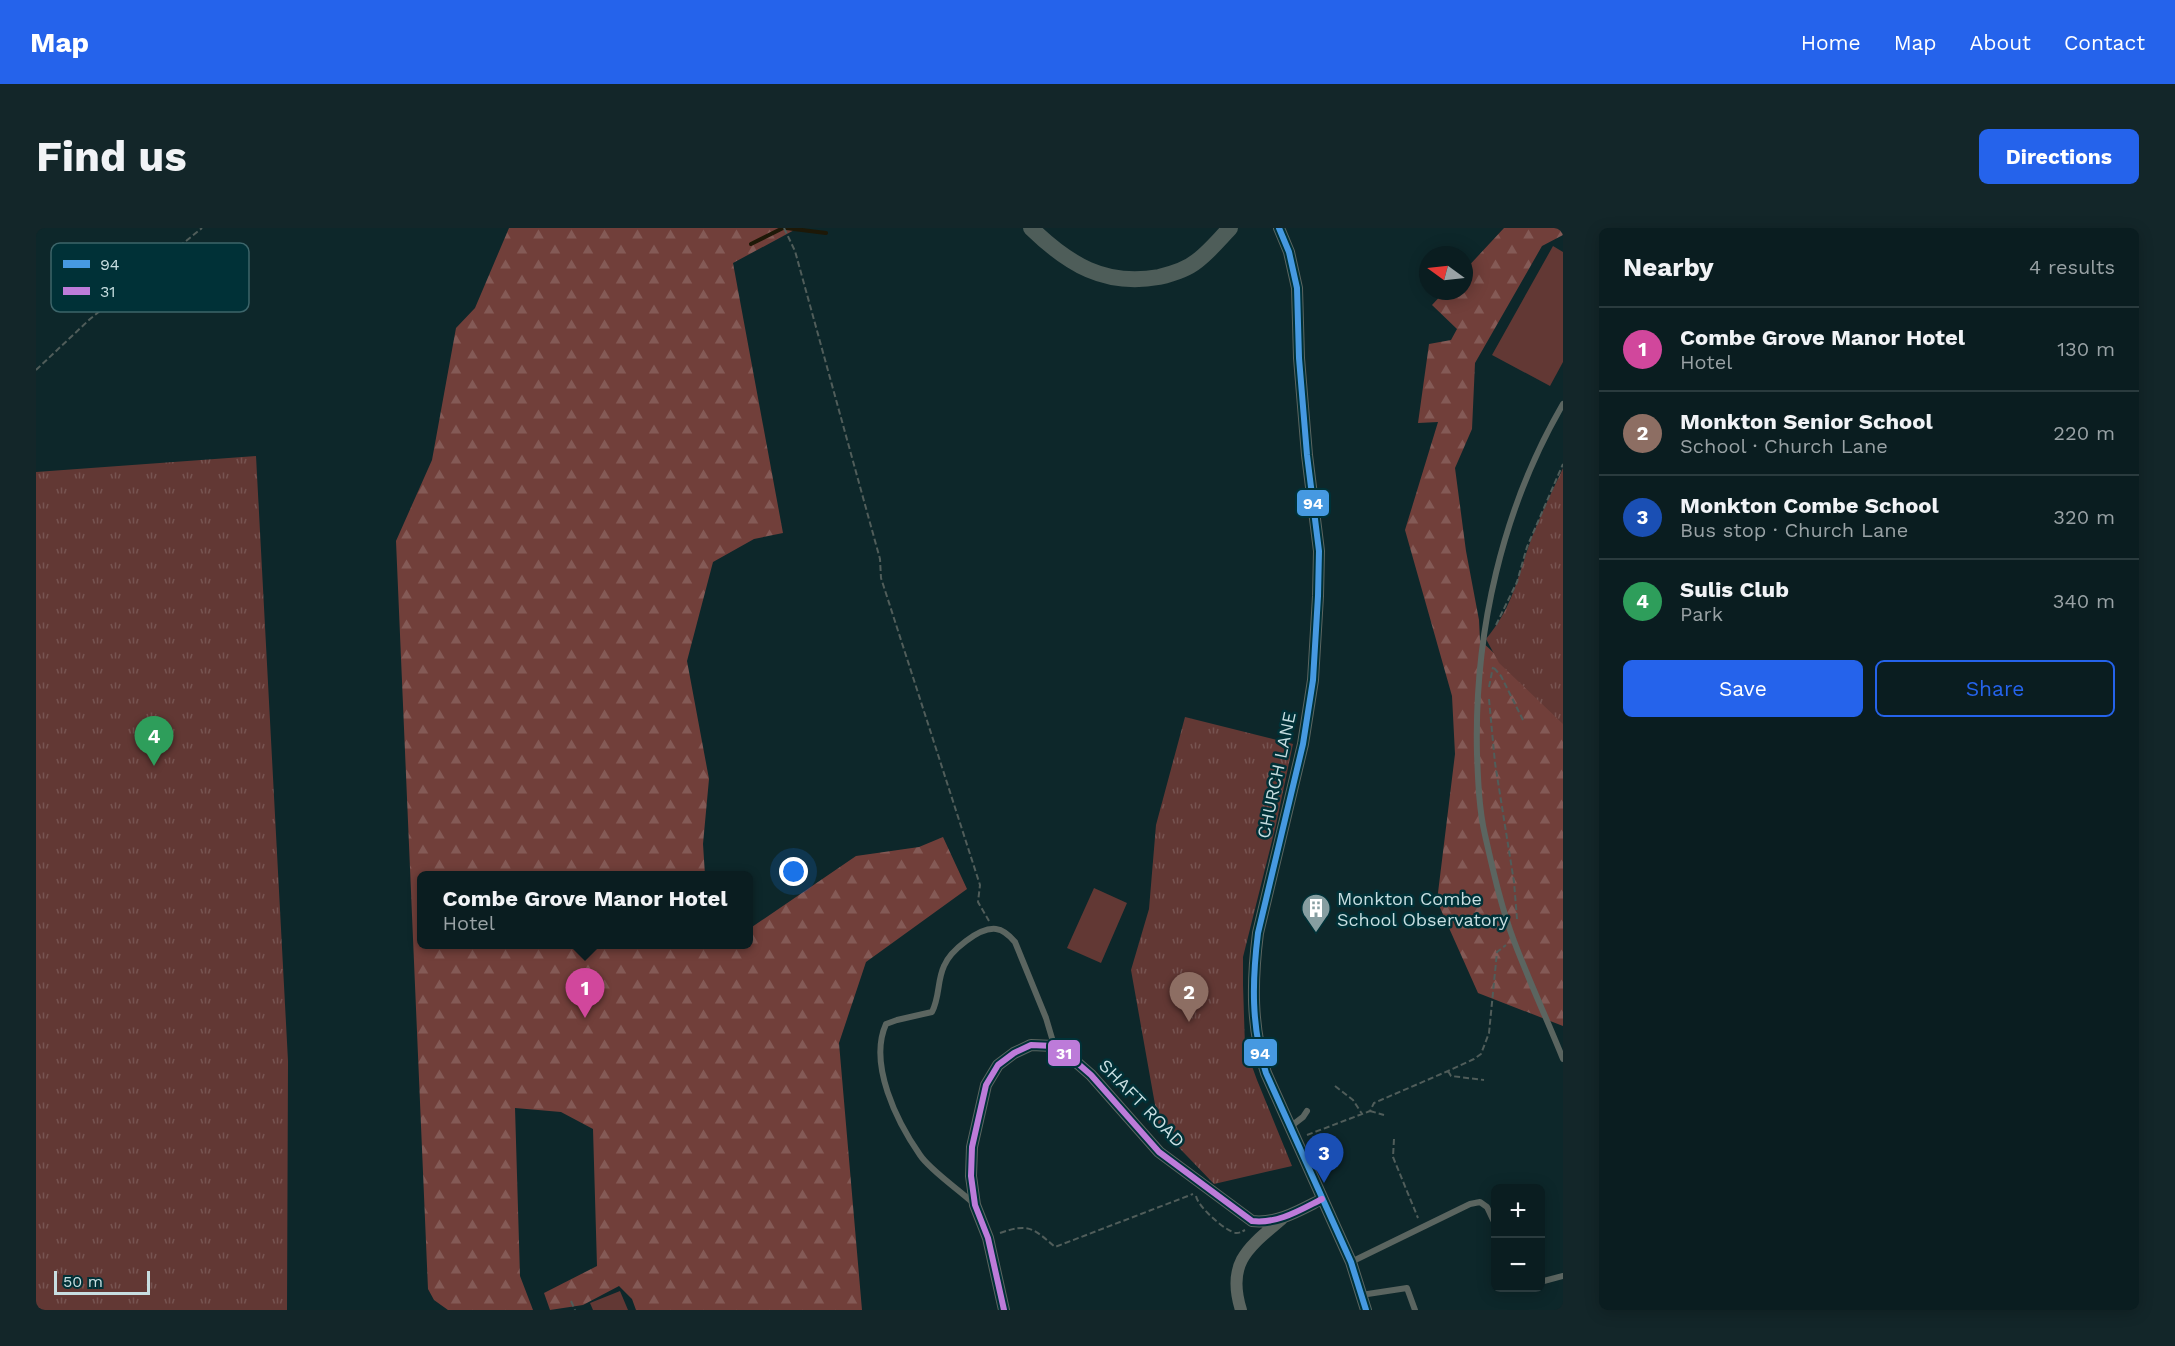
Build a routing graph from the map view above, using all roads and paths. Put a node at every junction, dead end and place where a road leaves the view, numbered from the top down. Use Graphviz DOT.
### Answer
graph roads {
  1 [pos="201,228"];
  2 [pos="784,228"];
  3 [pos="1031,228"];
  4 [pos="1230,228"];
  5 [pos="1280,228"];
  6 [pos="183,243"];
  7 [pos="99,312"];
  8 [pos="36,370"];
  9 [pos="1563,404"];
  10 [pos="1563,464"];
  11 [pos="1484,639"];
  12 [pos="1523,720"];
  13 [pos="993,928"];
  14 [pos="1514,939"];
  15 [pos="1497,952"];
  16 [pos="1054,1046"];
  17 [pos="1563,1059"];
  18 [pos="1448,1071"];
  19 [pos="1484,1080"];
  20 [pos="1335,1086"];
  21 [pos="1307,1111"];
  22 [pos="1370,1111"];
  23 [pos="1362,1114"];
  24 [pos="1384,1115"];
  25 [pos="1290,1127"];
  26 [pos="1295,1139"];
  27 [pos="1394,1139"];
  28 [pos="1322,1199"];
  29 [pos="975,1204"];
  30 [pos="1491,1215"];
  31 [pos="1283,1218"];
  32 [pos="1261,1222"];
  33 [pos="1422,1228"];
  34 [pos="988,1238"];
  35 [pos="1351,1262"];
  36 [pos="1563,1276"];
  37 [pos="1545,1281"];
  38 [pos="1361,1295"];
  39 [pos="571,1301"];
  40 [pos="575,1310"];
  41 [pos="1004,1310"];
  42 [pos="1241,1310"];
  43 [pos="1366,1310"];
  44 [pos="1415,1310"];
  1 -- 6 [label="path"];
  2 -- 13 [label="path"];
  3 -- 4 [label="street"];
  5 -- 25 [label="street, CHURCH LANE"];
  7 -- 8 [label="path"];
  9 -- 11 [label="lane"];
  10 -- 11 [label="path"];
  11 -- 14 [label="lane"];
  12 -- 14 [label="path"];
  13 -- 16 [label="lane"];
  13 -- 29 [label="lane"];
  14 -- 17 [label="lane"];
  15 -- 18 [label="path"];
  16 -- 29 [label="street"];
  16 -- 32 [label="street, SHAFT ROAD"];
  18 -- 19 [label="path"];
  18 -- 22 [label="path"];
  20 -- 23 [label="path"];
  21 -- 25 [label="lane"];
  22 -- 23 [label="path"];
  22 -- 24 [label="path"];
  23 -- 26 [label="path"];
  25 -- 26 [label="street, CHURCH LANE"];
  26 -- 28 [label="street, CHURCH LANE"];
  27 -- 33 [label="path"];
  28 -- 31 [label="street"];
  28 -- 35 [label="street, CHURCH LANE"];
  29 -- 34 [label="street"];
  30 -- 33 [label="lane"];
  31 -- 32 [label="street"];
  31 -- 42 [label="street"];
  32 -- 34 [label="path"];
  33 -- 35 [label="lane"];
  34 -- 41 [label="street"];
  35 -- 38 [label="street, CHURCH LANE"];
  36 -- 37 [label="lane"];
  38 -- 43 [label="street, CHURCH LANE"];
  38 -- 44 [label="lane"];
  39 -- 40 [label="path"];
}
